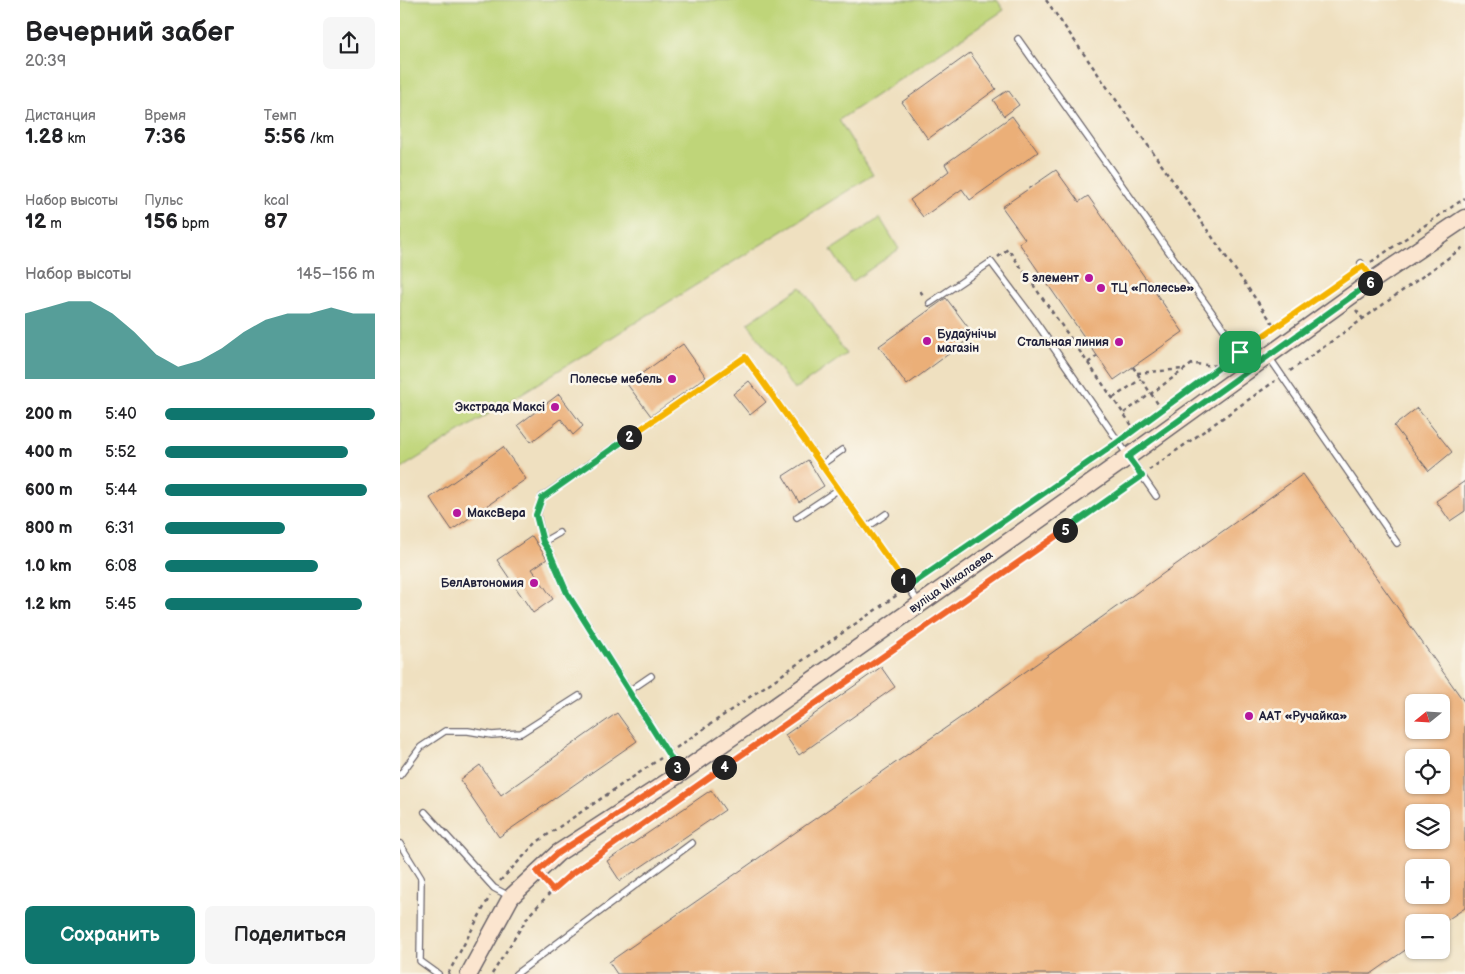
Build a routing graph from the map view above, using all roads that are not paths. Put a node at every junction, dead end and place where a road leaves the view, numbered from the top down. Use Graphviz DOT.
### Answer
graph roads {
  1 [pos="1018,39"];
  2 [pos="1465,218"];
  3 [pos="1362,264"];
  4 [pos="1374,280"];
  5 [pos="930,303"];
  6 [pos="1268,355"];
  7 [pos="1251,368"];
  8 [pos="842,450"];
  9 [pos="1128,457"];
  10 [pos="822,464"];
  11 [pos="839,489"];
  12 [pos="1156,496"];
  13 [pos="886,514"];
  14 [pos="797,517"];
  15 [pos="866,528"];
  16 [pos="559,533"];
  17 [pos="543,542"];
  18 [pos="1397,543"];
  19 [pos="920,604"];
  20 [pos="651,676"];
  21 [pos="629,691"];
  22 [pos="579,696"];
  23 [pos="681,773"];
  24 [pos="400,775"];
  25 [pos="425,812"];
  26 [pos="400,844"];
  27 [pos="692,844"];
  28 [pos="511,897"];
  29 [pos="438,974"];
  30 [pos="470,974"];
  31 [pos="516,974"];
  1 -- 7 [label="lane"];
  2 -- 4 [label="main road, вуліца Мікалаева"];
  3 -- 4 [label="lane"];
  4 -- 6 [label="main road, вуліца Мікалаева"];
  5 -- 9 [label="lane"];
  6 -- 7 [label="main road, вуліца Мікалаева"];
  6 -- 18 [label="lane"];
  7 -- 9 [label="main road, вуліца Мікалаева"];
  8 -- 10 [label="lane"];
  9 -- 12 [label="lane"];
  9 -- 19 [label="main road, вуліца Мікалаева"];
  10 -- 11 [label="lane"];
  10 -- 17 [label="lane"];
  11 -- 14 [label="lane"];
  11 -- 15 [label="lane"];
  13 -- 15 [label="lane"];
  15 -- 19 [label="lane"];
  16 -- 17 [label="lane"];
  17 -- 21 [label="lane"];
  19 -- 23 [label="main road, вуліца Мікалаева"];
  20 -- 21 [label="lane"];
  21 -- 23 [label="lane"];
  22 -- 24 [label="lane"];
  23 -- 28 [label="main road, вуліца Мікалаева"];
  25 -- 28 [label="lane"];
  26 -- 29 [label="lane"];
  27 -- 31 [label="lane"];
  28 -- 30 [label="main road, вуліца Мікалаева"];
}
